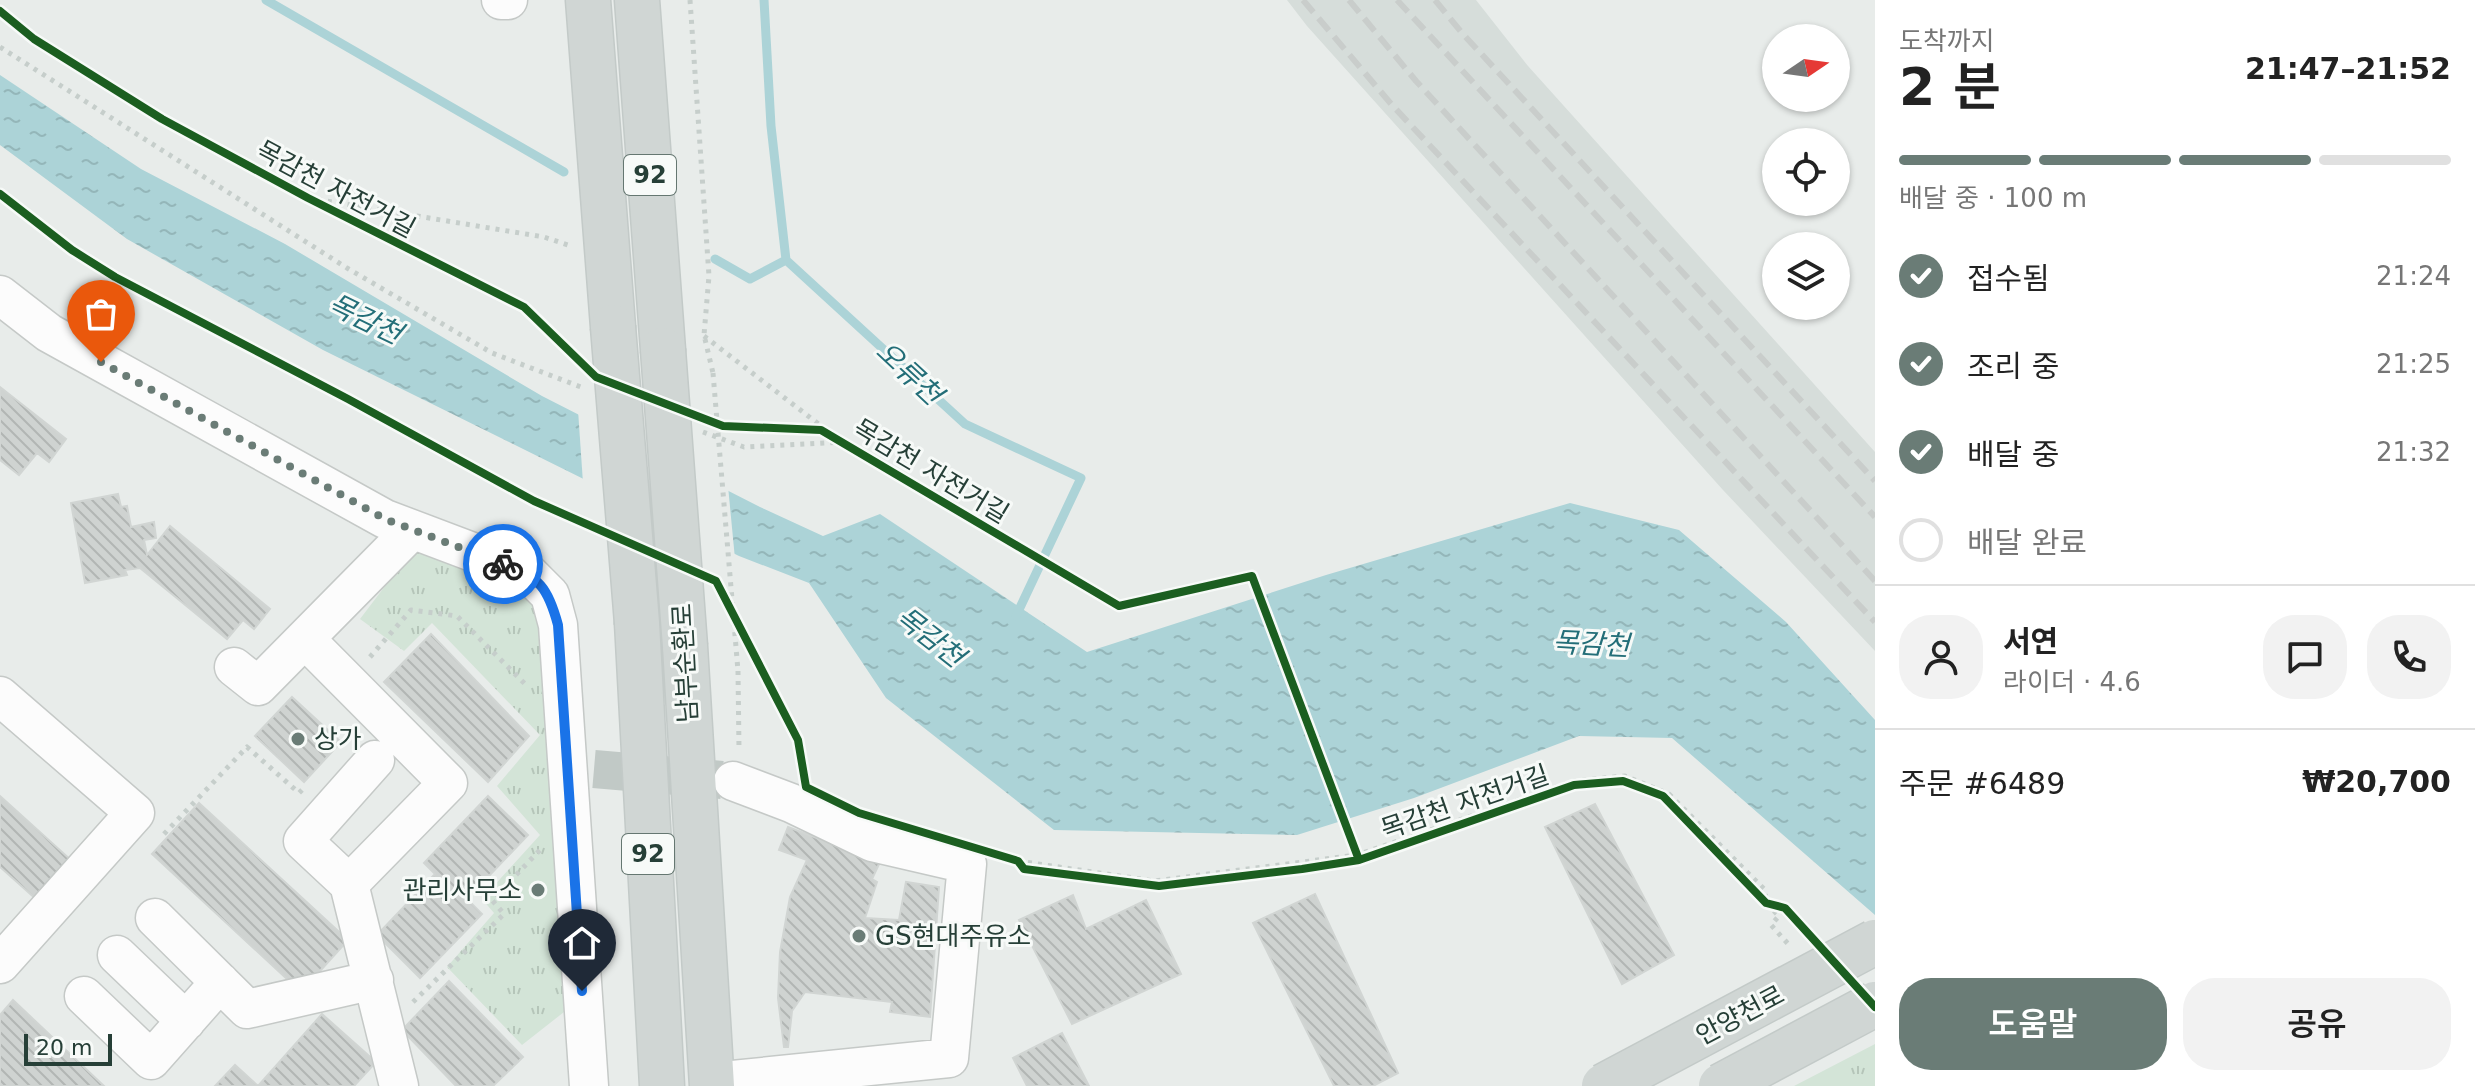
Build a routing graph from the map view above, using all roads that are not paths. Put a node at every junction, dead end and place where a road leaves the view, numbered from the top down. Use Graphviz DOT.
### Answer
graph roads {
  1 [pos="501,0"];
  2 [pos="508,0"];
  3 [pos="588,0"];
  4 [pos="637,0"];
  5 [pos="0,295"];
  6 [pos="412,530"];
  7 [pos="305,639"];
  8 [pos="234,667"];
  9 [pos="0,696"];
  10 [pos="375,760"];
  11 [pos="736,772"];
  12 [pos="349,884"];
  13 [pos="155,918"];
  14 [pos="1875,942"];
  15 [pos="117,955"];
  16 [pos="0,964"];
  17 [pos="374,980"];
  18 [pos="220,982"];
  19 [pos="84,996"];
  20 [pos="1875,1004"];
  21 [pos="186,1021"];
  22 [pos="950,1072"];
  23 [pos="712,1084"];
  24 [pos="399,1086"];
  25 [pos="589,1086"];
  26 [pos="662,1086"];
  27 [pos="1604,1086"];
  28 [pos="1721,1086"];
  1 -- 2 [label="street"];
  3 -- 26 [label="main road, 남부순환로 / 92, bridge"];
  4 -- 23 [label="main road, 남부순환로 / 92, bridge"];
  5 -- 6 [label="street"];
  6 -- 7 [label="street"];
  6 -- 25 [label="street"];
  7 -- 8 [label="street"];
  7 -- 12 [label="street"];
  9 -- 16 [label="street"];
  10 -- 12 [label="street"];
  11 -- 22 [label="street"];
  12 -- 17 [label="street"];
  13 -- 18 [label="street"];
  14 -- 27 [label="main road, 안양천로, bridge"];
  15 -- 21 [label="street"];
  17 -- 18 [label="street"];
  17 -- 24 [label="street"];
  18 -- 21 [label="street"];
  19 -- 21 [label="street"];
  20 -- 28 [label="main road, 안양천로, bridge"];
  22 -- 23 [label="street"];
}
